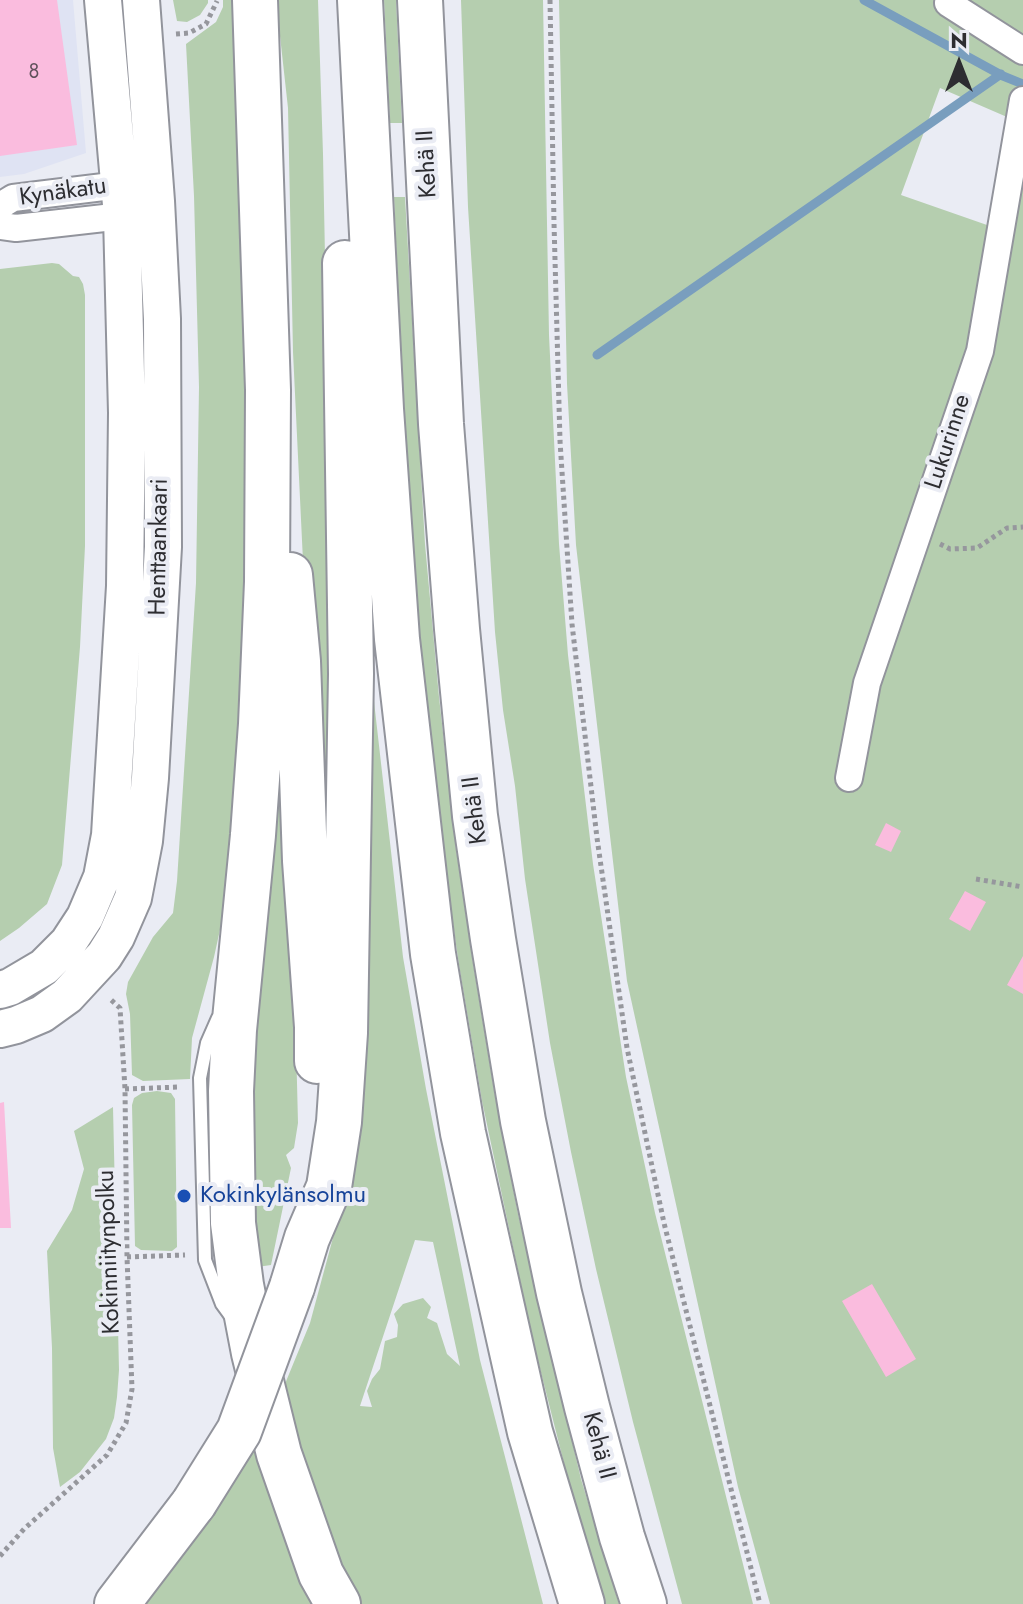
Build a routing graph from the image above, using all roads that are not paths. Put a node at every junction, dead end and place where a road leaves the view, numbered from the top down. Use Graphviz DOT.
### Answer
graph roads {
  1 [pos="103,0"];
  2 [pos="141,0"];
  3 [pos="255,0"];
  4 [pos="949,0"];
  5 [pos="423,9"];
  6 [pos="361,21"];
  7 [pos="1023,51"];
  8 [pos="1023,102"];
  9 [pos="121,201"];
  10 [pos="156,201"];
  11 [pos="0,206"];
  12 [pos="0,226"];
  13 [pos="268,390"];
  14 [pos="849,778"];
  15 [pos="0,990"];
  16 [pos="0,1029"];
  17 [pos="307,1238"];
  18 [pos="117,1604"];
  19 [pos="338,1604"];
  20 [pos="582,1604"];
  21 [pos="644,1604"];
  1 -- 9 [label="main road, Henttaankaari"];
  2 -- 10 [label="main road, Henttaankaari"];
  3 -- 13 [label="highway"];
  4 -- 7 [label="street"];
  5 -- 21 [label="highway, Kehä II"];
  6 -- 17 [label="highway"];
  6 -- 20 [label="highway"];
  8 -- 14 [label="street, Lukurinne"];
  9 -- 10 [label="street, Kynäkatu"];
  9 -- 11 [label="street, Kynäkatu"];
  9 -- 12 [label="street, Kynäkatu"];
  9 -- 15 [label="main road, Henttaankaari"];
  10 -- 16 [label="main road, Henttaankaari"];
  13 -- 17 [label="highway"];
  13 -- 19 [label="highway"];
  17 -- 18 [label="highway, bridge"];
}
